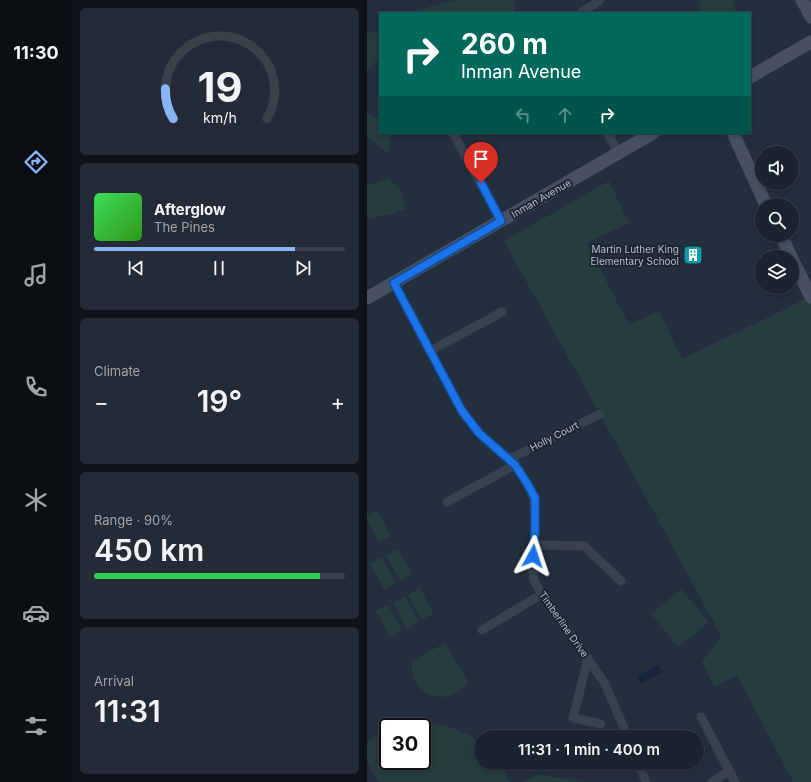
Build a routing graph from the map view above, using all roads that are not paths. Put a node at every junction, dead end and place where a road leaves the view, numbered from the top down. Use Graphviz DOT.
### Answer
graph roads {
  1 [pos="600,0"];
  2 [pos="802,0"];
  3 [pos="582,12"];
  4 [pos="811,17"];
  5 [pos="811,42"];
  6 [pos="751,76"];
  7 [pos="454,134"];
  8 [pos="608,134"];
  9 [pos="651,134"];
  10 [pos="733,134"];
  11 [pos="618,153"];
  12 [pos="763,198"];
  13 [pos="501,221"];
  14 [pos="799,274"];
  15 [pos="394,283"];
  16 [pos="811,297"];
  17 [pos="367,298"];
  18 [pos="502,312"];
  19 [pos="430,351"];
  20 [pos="600,414"];
  21 [pos="512,462"];
  22 [pos="447,502"];
  23 [pos="534,545"];
  24 [pos="621,580"];
  25 [pos="542,594"];
  26 [pos="482,630"];
  27 [pos="588,658"];
  28 [pos="701,716"];
  29 [pos="601,724"];
  30 [pos="625,730"];
  31 [pos="641,770"];
  32 [pos="728,772"];
  33 [pos="644,781"];
  34 [pos="712,782"];
  35 [pos="735,782"];
  1 -- 3 [label="street"];
  2 -- 4 [label="main road"];
  5 -- 6 [label="main road"];
  7 -- 13 [label="street"];
  8 -- 11 [label="street"];
  9 -- 11 [label="main road, Inman Avenue"];
  10 -- 12 [label="main road"];
  11 -- 13 [label="main road, Inman Avenue"];
  13 -- 15 [label="main road, Inman Avenue"];
  14 -- 16 [label="main road"];
  15 -- 17 [label="main road, Inman Avenue"];
  15 -- 19 [label="street, Timberline Drive"];
  18 -- 19 [label="street"];
  19 -- 21 [label="street, Timberline Drive"];
  20 -- 21 [label="street, Holly Court"];
  21 -- 22 [label="street, Holly Court"];
  21 -- 23 [label="street, Timberline Drive"];
  23 -- 24 [label="street"];
  23 -- 25 [label="street, Timberline Drive"];
  25 -- 26 [label="street"];
  25 -- 27 [label="street, Timberline Drive"];
  27 -- 29 [label="street"];
  27 -- 30 [label="street, Timberline Drive"];
  28 -- 32 [label="street"];
  31 -- 33 [label="street"];
  32 -- 34 [label="street"];
  32 -- 35 [label="street"];
}
